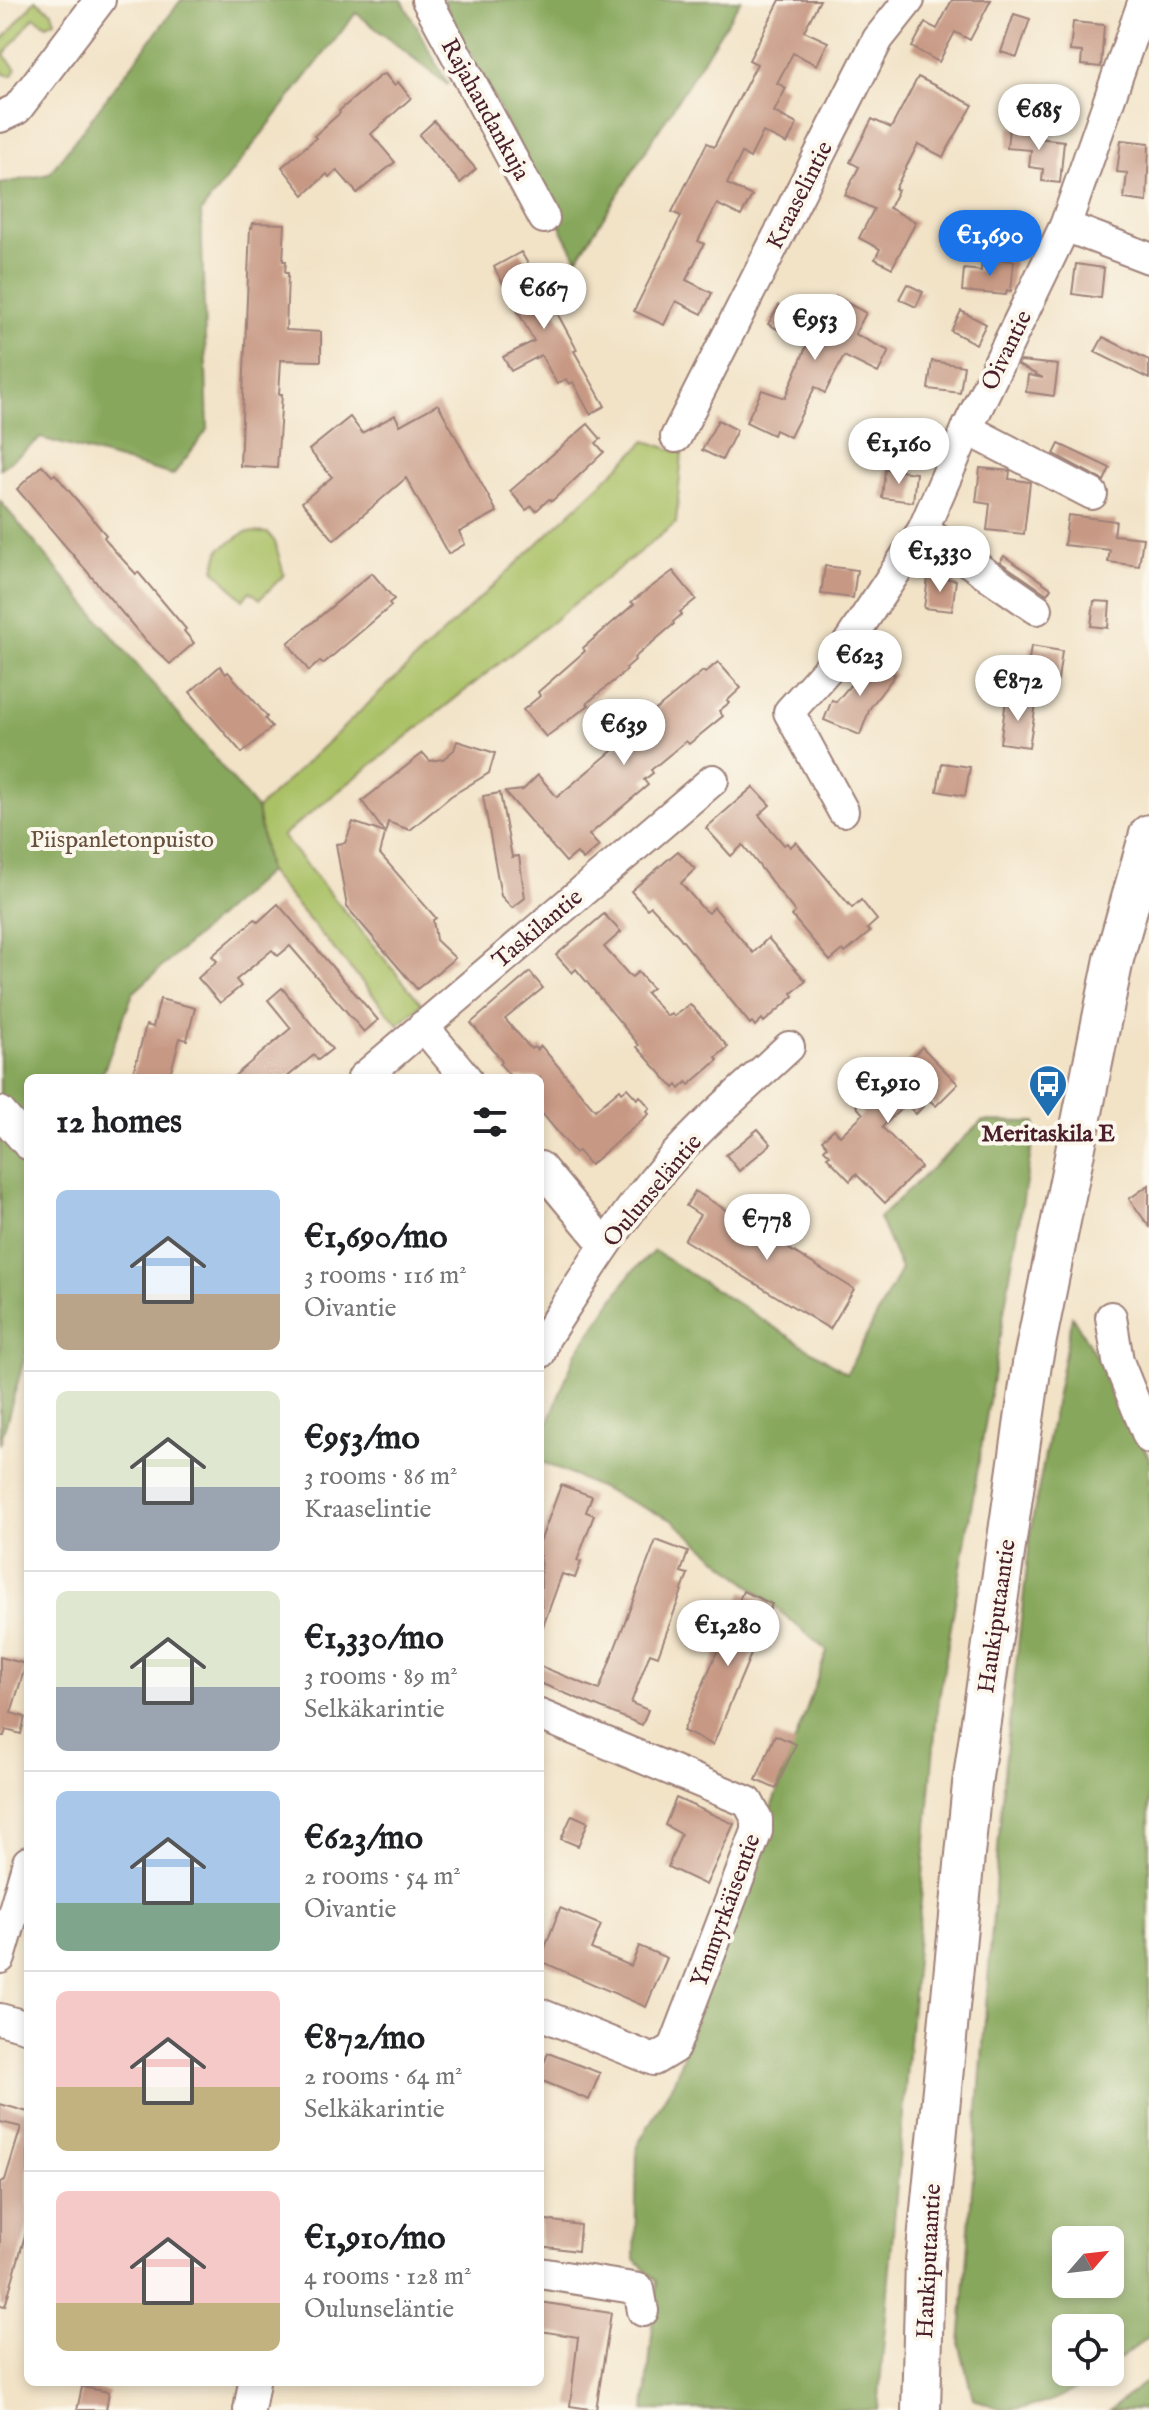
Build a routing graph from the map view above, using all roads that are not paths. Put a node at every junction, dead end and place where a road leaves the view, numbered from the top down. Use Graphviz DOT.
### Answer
graph roads {
  1 [pos="100,0"];
  2 [pos="427,0"];
  3 [pos="909,0"];
  4 [pos="1144,0"];
  5 [pos="0,117"];
  6 [pos="544,218"];
  7 [pos="1065,226"];
  8 [pos="1149,258"];
  9 [pos="967,429"];
  10 [pos="676,437"];
  11 [pos="1092,494"];
  12 [pos="923,530"];
  13 [pos="1037,609"];
  14 [pos="713,780"];
  15 [pos="843,811"];
  16 [pos="1149,834"];
  17 [pos="423,1026"];
  18 [pos="789,1047"];
  19 [pos="368,1074"];
  20 [pos="463,1074"];
  21 [pos="0,1112"];
  22 [pos="24,1139"];
  23 [pos="544,1172"];
  24 [pos="605,1245"];
  25 [pos="1111,1317"];
  26 [pos="544,1341"];
  27 [pos="1149,1438"];
  28 [pos="544,1717"];
  29 [pos="24,1876"];
  30 [pos="0,1958"];
  31 [pos="544,2016"];
  32 [pos="0,2019"];
  33 [pos="24,2026"];
  34 [pos="544,2274"];
  35 [pos="643,2311"];
  36 [pos="253,2386"];
  37 [pos="249,2410"];
  38 [pos="921,2410"];
  1 -- 5 [label="street"];
  2 -- 6 [label="street, Rajahaudankuja"];
  3 -- 10 [label="street, Kraaselintie"];
  4 -- 7 [label="street, Oivantie"];
  7 -- 8 [label="street"];
  7 -- 9 [label="street, Oivantie"];
  9 -- 11 [label="street"];
  9 -- 12 [label="street, Oivantie"];
  12 -- 13 [label="street"];
  12 -- 15 [label="street, Oivantie"];
  14 -- 17 [label="street, Taskilantie"];
  16 -- 38 [label="main road, Haukiputaantie"];
  17 -- 19 [label="street, Taskilantie"];
  17 -- 20 [label="street"];
  18 -- 24 [label="street, Oulunseläntie"];
  21 -- 22 [label="street"];
  23 -- 24 [label="street"];
  24 -- 26 [label="street, Oulunseläntie"];
  25 -- 27 [label="street"];
  28 -- 31 [label="street, Ymmyrkäisentie"];
  29 -- 30 [label="street"];
  32 -- 33 [label="street"];
  34 -- 35 [label="street"];
  36 -- 37 [label="street"];
}
